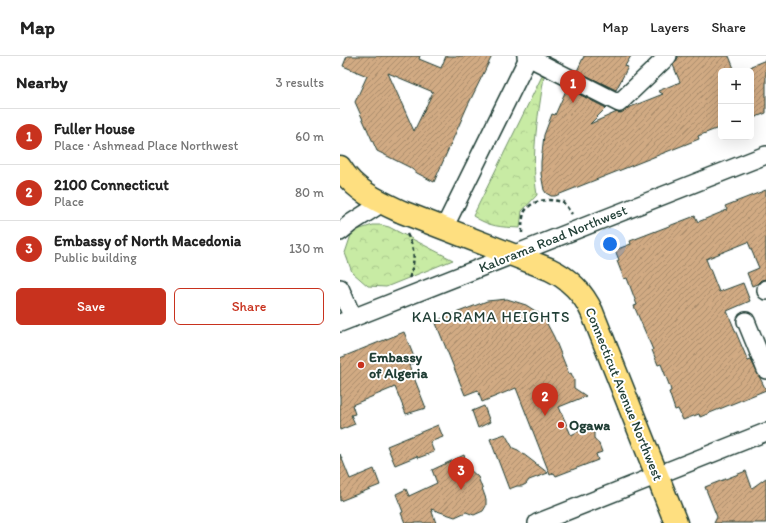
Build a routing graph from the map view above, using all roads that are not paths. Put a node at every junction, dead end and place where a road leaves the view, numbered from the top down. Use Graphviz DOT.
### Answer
graph roads {
  1 [pos="528,56"];
  2 [pos="668,56"];
  3 [pos="766,155"];
  4 [pos="340,167"];
  5 [pos="382,203"];
  6 [pos="444,228"];
  7 [pos="340,232"];
  8 [pos="514,255"];
  9 [pos="340,288"];
  10 [pos="346,321"];
  11 [pos="746,321"];
  12 [pos="766,370"];
  13 [pos="766,432"];
  14 [pos="657,475"];
  15 [pos="537,523"];
  16 [pos="676,523"];
  1 -- 2 [label="street"];
  1 -- 6 [label="street"];
  3 -- 8 [label="street, Kalorama Road Northwest"];
  4 -- 5 [label="main road, Connecticut Avenue Northwest"];
  5 -- 6 [label="main road, Connecticut Avenue Northwest"];
  5 -- 7 [label="street"];
  6 -- 8 [label="main road, Connecticut Avenue Northwest"];
  8 -- 10 [label="street, Kalorama Road Northwest"];
  8 -- 14 [label="main road, Connecticut Avenue Northwest"];
  9 -- 10 [label="street"];
  11 -- 12 [label="street"];
  13 -- 14 [label="street"];
  14 -- 15 [label="street"];
  14 -- 16 [label="main road, Connecticut Avenue Northwest"];
}
